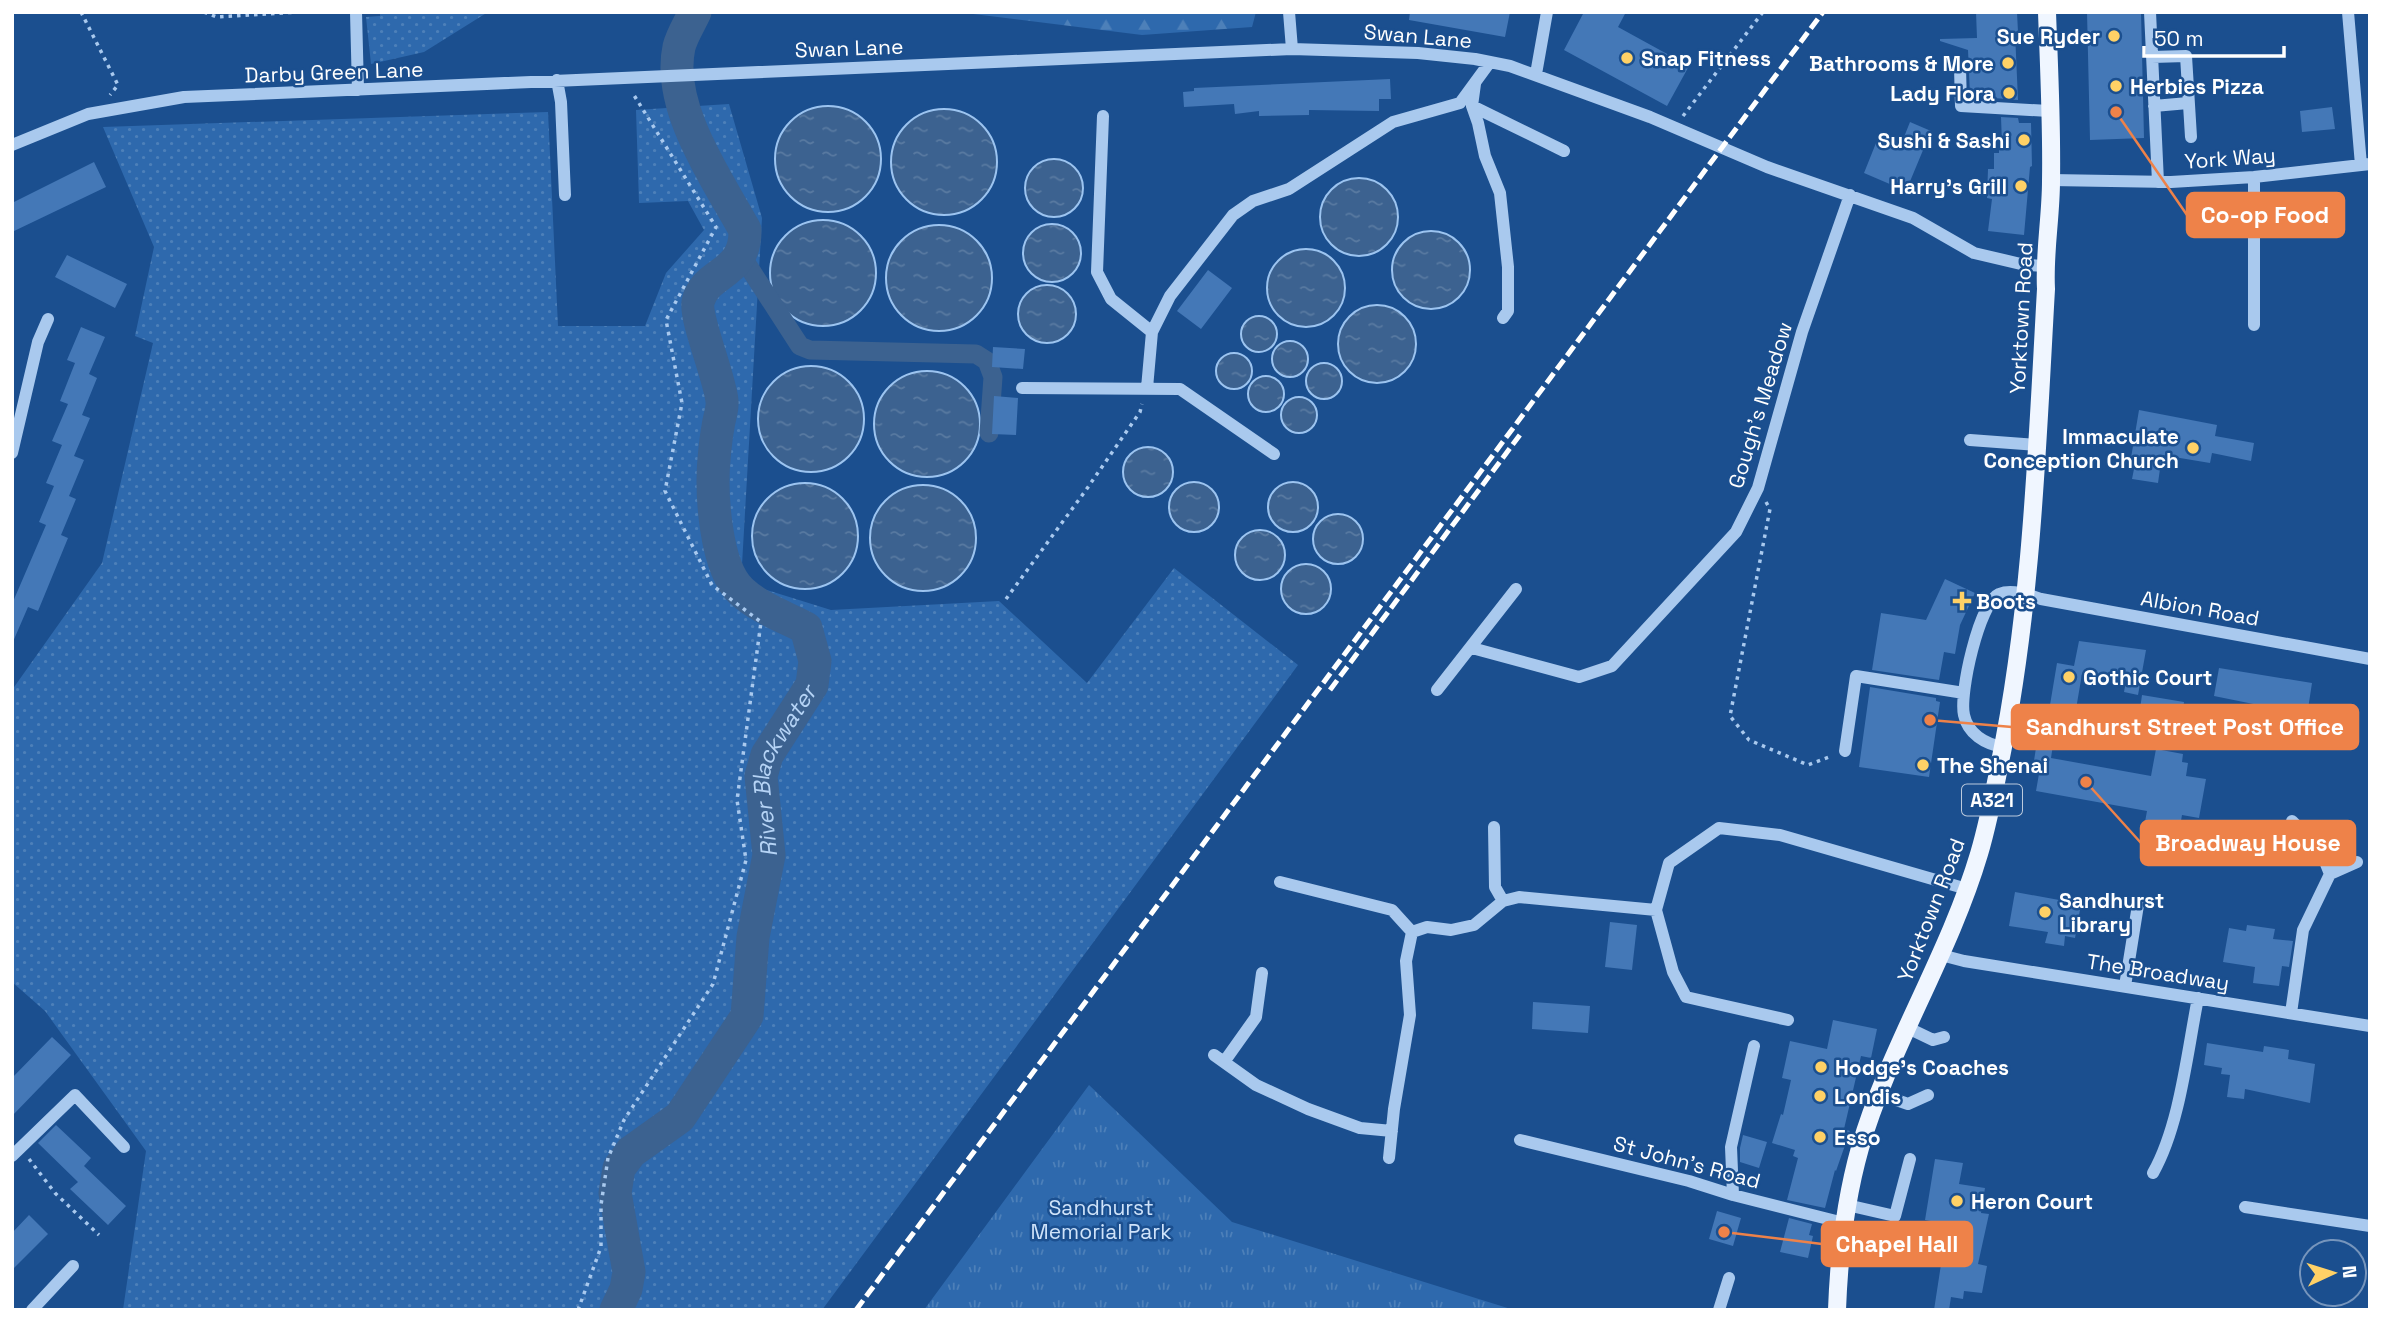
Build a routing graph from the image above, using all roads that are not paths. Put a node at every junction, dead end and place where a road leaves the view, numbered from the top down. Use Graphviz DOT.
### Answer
graph roads {
  1 [pos="356,12"];
  2 [pos="1289,12"];
  3 [pos="1548,12"];
  4 [pos="2047,12"];
  5 [pos="2150,12"];
  6 [pos="2348,12"];
  7 [pos="1292,49"];
  8 [pos="2152,57"];
  9 [pos="1490,62"];
  10 [pos="1960,67"];
  11 [pos="1536,74"];
  12 [pos="665,77"];
  13 [pos="557,80"];
  14 [pos="1475,84"];
  15 [pos="358,90"];
  16 [pos="2188,103"];
  17 [pos="1472,106"];
  18 [pos="2154,106"];
  19 [pos="2049,111"];
  20 [pos="1103,116"];
  21 [pos="2191,137"];
  22 [pos="12,145"];
  23 [pos="1564,151"];
  24 [pos="2365,164"];
  25 [pos="2254,177"];
  26 [pos="2051,180"];
  27 [pos="2158,181"];
  28 [pos="565,195"];
  29 [pos="1850,195"];
  30 [pos="2045,266"];
  31 [pos="48,318"];
  32 [pos="1503,318"];
  33 [pos="2254,325"];
  34 [pos="1152,332"];
  35 [pos="1022,388"];
  36 [pos="1147,388"];
  37 [pos="1970,440"];
  38 [pos="2037,445"];
  39 [pos="12,453"];
  40 [pos="1273,454"];
  41 [pos="1516,589"];
  42 [pos="2025,594"];
  43 [pos="1472,648"];
  44 [pos="2370,659"];
  45 [pos="1437,690"];
  46 [pos="1964,693"];
  47 [pos="2003,747"];
  48 [pos="1844,751"];
  49 [pos="2292,821"];
  50 [pos="1494,827"];
  51 [pos="2357,862"];
  52 [pos="2330,874"];
  53 [pos="1280,882"];
  54 [pos="1967,889"];
  55 [pos="1503,901"];
  56 [pos="2138,905"];
  57 [pos="1656,910"];
  58 [pos="1412,932"];
  59 [pos="1941,955"];
  60 [pos="1262,973"];
  61 [pos="2125,986"];
  62 [pos="2198,998"];
  63 [pos="2291,1013"];
  64 [pos="1788,1020"];
  65 [pos="2370,1026"];
  66 [pos="1908,1028"];
  67 [pos="1944,1037"];
  68 [pos="1755,1046"];
  69 [pos="1879,1094"];
  70 [pos="1928,1095"];
  71 [pos="1392,1131"];
  72 [pos="1520,1140"];
  73 [pos="124,1147"];
  74 [pos="16,1152"];
  75 [pos="1389,1158"];
  76 [pos="1910,1159"];
  77 [pos="2153,1173"];
  78 [pos="1733,1195"];
  79 [pos="2245,1207"];
  80 [pos="1845,1214"];
  81 [pos="2370,1226"];
  82 [pos="73,1266"];
  83 [pos="1728,1278"];
  84 [pos="32,1310"];
  85 [pos="1719,1310"];
  86 [pos="1837,1310"];
  1 -- 15 [label="street"];
  2 -- 7 [label="street"];
  3 -- 11 [label="street"];
  4 -- 19 [label="main road, Yorktown Road / A321"];
  5 -- 8 [label="street"];
  6 -- 24 [label="street"];
  7 -- 9 [label="street, Swan Lane"];
  7 -- 12 [label="street, Swan Lane"];
  8 -- 16 [label="street"];
  8 -- 18 [label="street"];
  9 -- 11 [label="street, Swan Lane"];
  9 -- 14 [label="street"];
  10 -- 19 [label="street"];
  11 -- 29 [label="street, Swan Lane"];
  12 -- 13 [label="street, Darby Green Lane"];
  13 -- 15 [label="street, Darby Green Lane"];
  13 -- 28 [label="street"];
  14 -- 17 [label="street"];
  14 -- 34 [label="street"];
  15 -- 22 [label="street, Darby Green Lane"];
  16 -- 18 [label="street"];
  16 -- 21 [label="street"];
  17 -- 23 [label="street"];
  17 -- 32 [label="street"];
  18 -- 27 [label="street"];
  19 -- 26 [label="main road, Yorktown Road / A321"];
  20 -- 34 [label="street"];
  24 -- 25 [label="street, York Way"];
  25 -- 27 [label="street, York Way"];
  25 -- 33 [label="street"];
  26 -- 27 [label="street, York Way"];
  26 -- 30 [label="main road, Yorktown Road / A321"];
  29 -- 30 [label="street, Swan Lane"];
  29 -- 43 [label="street, Gough's Meadow"];
  30 -- 38 [label="main road, Yorktown Road / A321"];
  31 -- 39 [label="street"];
  34 -- 36 [label="street"];
  35 -- 36 [label="street"];
  36 -- 40 [label="street"];
  37 -- 38 [label="street"];
  38 -- 42 [label="main road, Yorktown Road / A321"];
  41 -- 43 [label="street"];
  42 -- 44 [label="street, Albion Road"];
  42 -- 46 [label="street"];
  42 -- 47 [label="main road, Yorktown Road / A321"];
  43 -- 45 [label="street"];
  46 -- 47 [label="street"];
  46 -- 48 [label="street"];
  47 -- 54 [label="main road, Yorktown Road / A321"];
  49 -- 52 [label="street"];
  50 -- 55 [label="street"];
  51 -- 52 [label="street"];
  52 -- 63 [label="street"];
  53 -- 58 [label="street"];
  54 -- 57 [label="street"];
  54 -- 59 [label="main road, Yorktown Road / A321"];
  55 -- 57 [label="street"];
  55 -- 58 [label="street"];
  56 -- 61 [label="street"];
  57 -- 64 [label="street"];
  58 -- 71 [label="street"];
  59 -- 61 [label="street, The Broadway"];
  59 -- 66 [label="main road, Yorktown Road / A321"];
  60 -- 71 [label="street"];
  61 -- 62 [label="street, The Broadway"];
  62 -- 63 [label="street, The Broadway"];
  62 -- 77 [label="street"];
  63 -- 65 [label="street, The Broadway"];
  66 -- 67 [label="street"];
  66 -- 69 [label="main road, Yorktown Road / A321"];
  68 -- 78 [label="street"];
  69 -- 70 [label="street"];
  69 -- 80 [label="main road, Yorktown Road / A321"];
  71 -- 75 [label="street"];
  72 -- 78 [label="street, St John's Road"];
  73 -- 74 [label="street"];
  76 -- 80 [label="street"];
  78 -- 80 [label="street, St John's Road"];
  79 -- 81 [label="street"];
  80 -- 86 [label="main road, Yorktown Road / A321"];
  82 -- 84 [label="street"];
  83 -- 85 [label="street"];
}
